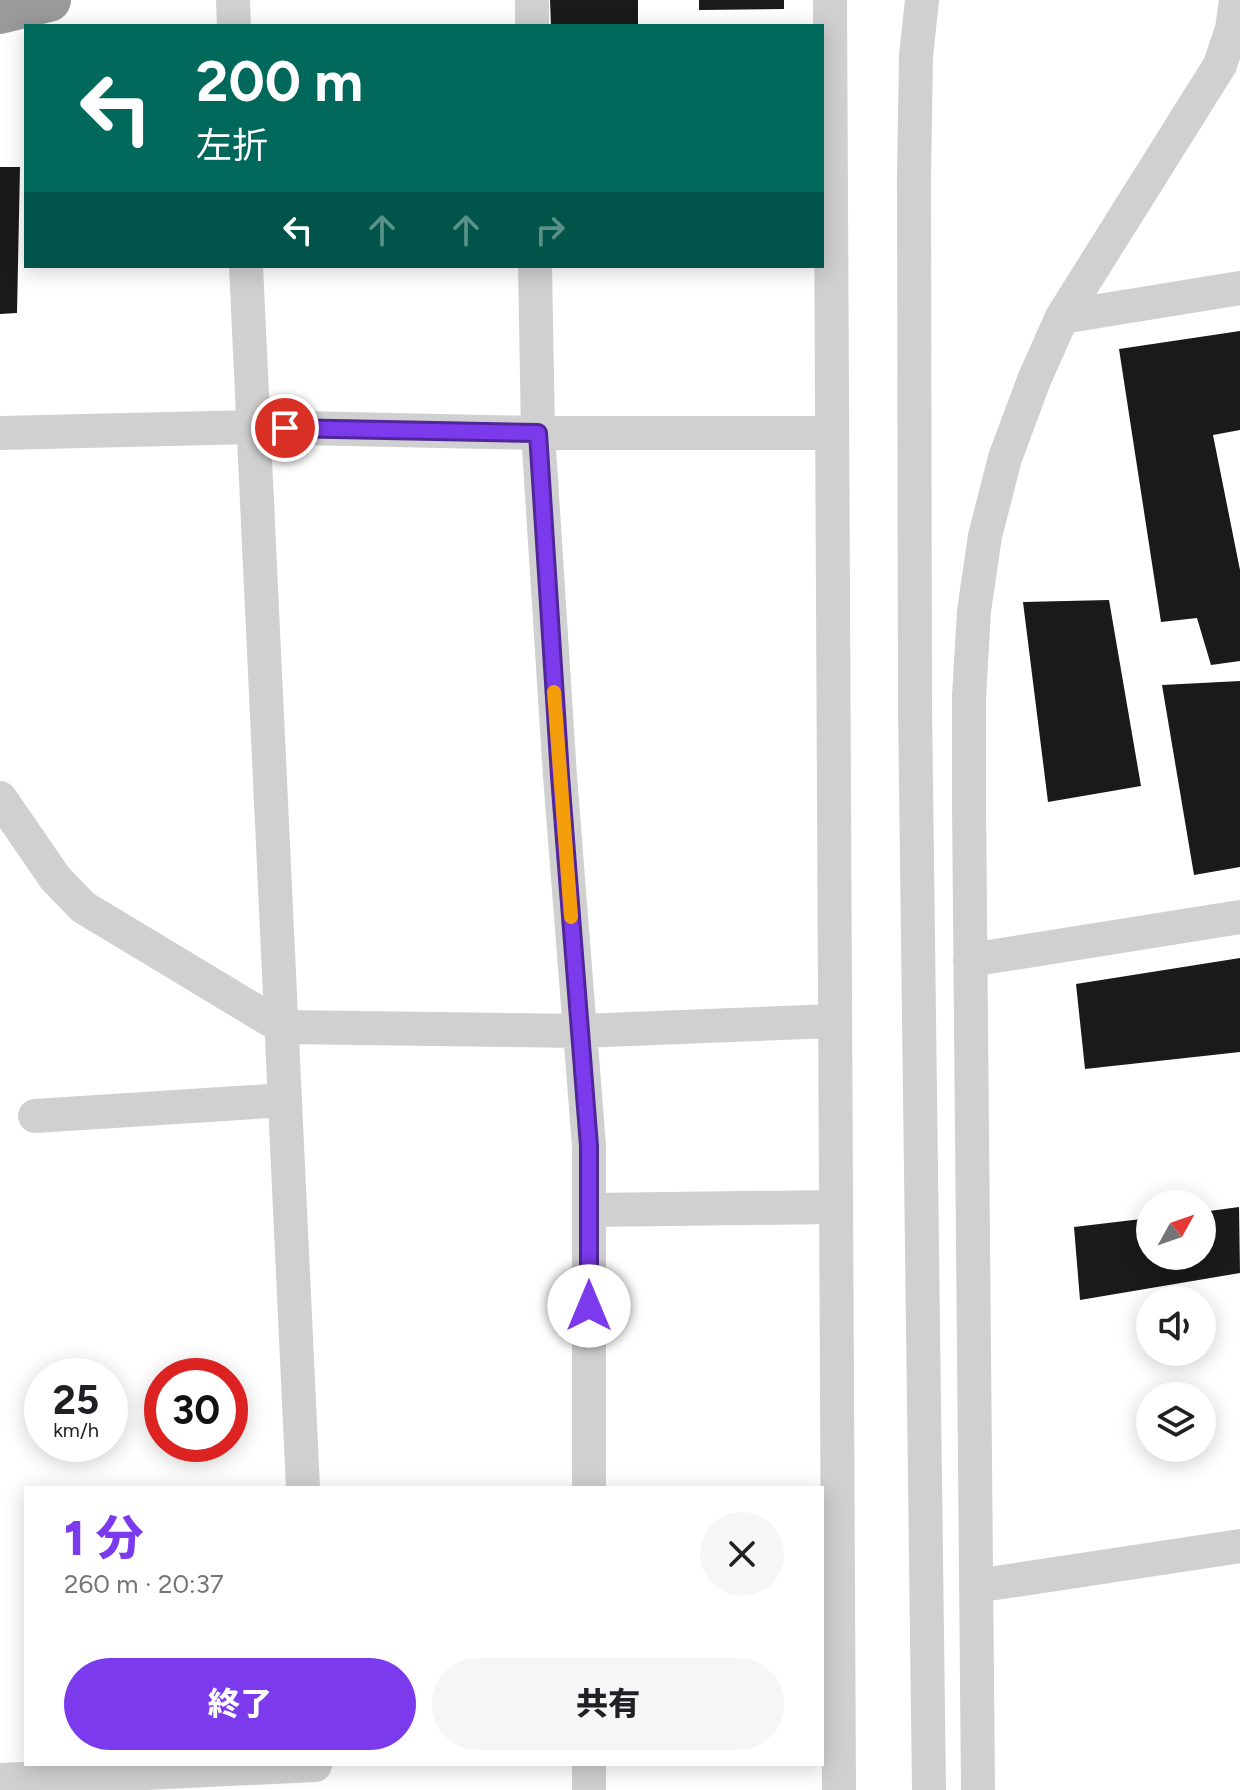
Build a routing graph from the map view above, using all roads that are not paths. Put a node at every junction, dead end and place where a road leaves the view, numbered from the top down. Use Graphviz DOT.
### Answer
graph roads {
  1 [pos="49,0"];
  2 [pos="233,0"];
  3 [pos="532,0"];
  4 [pos="830,0"];
  5 [pos="922,0"];
  6 [pos="1236,0"];
  7 [pos="0,12"];
  8 [pos="234,24"];
  9 [pos="532,24"];
  10 [pos="246,268"];
  11 [pos="535,268"];
  12 [pos="1240,288"];
  13 [pos="1062,317"];
  14 [pos="253,427"];
  15 [pos="0,433"];
  16 [pos="538,433"];
  17 [pos="832,433"];
  18 [pos="0,798"];
  19 [pos="1240,917"];
  20 [pos="970,960"];
  21 [pos="834,1021"];
  22 [pos="282,1027"];
  23 [pos="580,1031"];
  24 [pos="285,1100"];
  25 [pos="35,1116"];
  26 [pos="835,1207"];
  27 [pos="589,1210"];
  28 [pos="303,1486"];
  29 [pos="589,1486"];
  30 [pos="1240,1546"];
  31 [pos="976,1586"];
  32 [pos="589,1766"];
  33 [pos="316,1773"];
  34 [pos="0,1780"];
  35 [pos="589,1790"];
  36 [pos="839,1790"];
  37 [pos="929,1790"];
  38 [pos="978,1790"];
  1 -- 7 [label="highway"];
  2 -- 8 [label="street"];
  3 -- 9 [label="street"];
  4 -- 17 [label="street"];
  5 -- 37 [label="street"];
  6 -- 13 [label="street"];
  10 -- 14 [label="street"];
  11 -- 16 [label="street"];
  12 -- 13 [label="street"];
  13 -- 20 [label="street"];
  14 -- 15 [label="street"];
  14 -- 16 [label="street"];
  14 -- 22 [label="street"];
  16 -- 17 [label="street"];
  16 -- 23 [label="street"];
  17 -- 21 [label="street"];
  18 -- 22 [label="street"];
  19 -- 20 [label="street"];
  20 -- 31 [label="street"];
  21 -- 23 [label="street"];
  21 -- 26 [label="street"];
  22 -- 23 [label="street"];
  22 -- 24 [label="street"];
  23 -- 27 [label="street"];
  24 -- 25 [label="street"];
  24 -- 28 [label="street"];
  26 -- 27 [label="street"];
  26 -- 36 [label="street"];
  27 -- 29 [label="street"];
  30 -- 31 [label="street"];
  31 -- 38 [label="street"];
  32 -- 35 [label="street"];
  33 -- 34 [label="street"];
}
